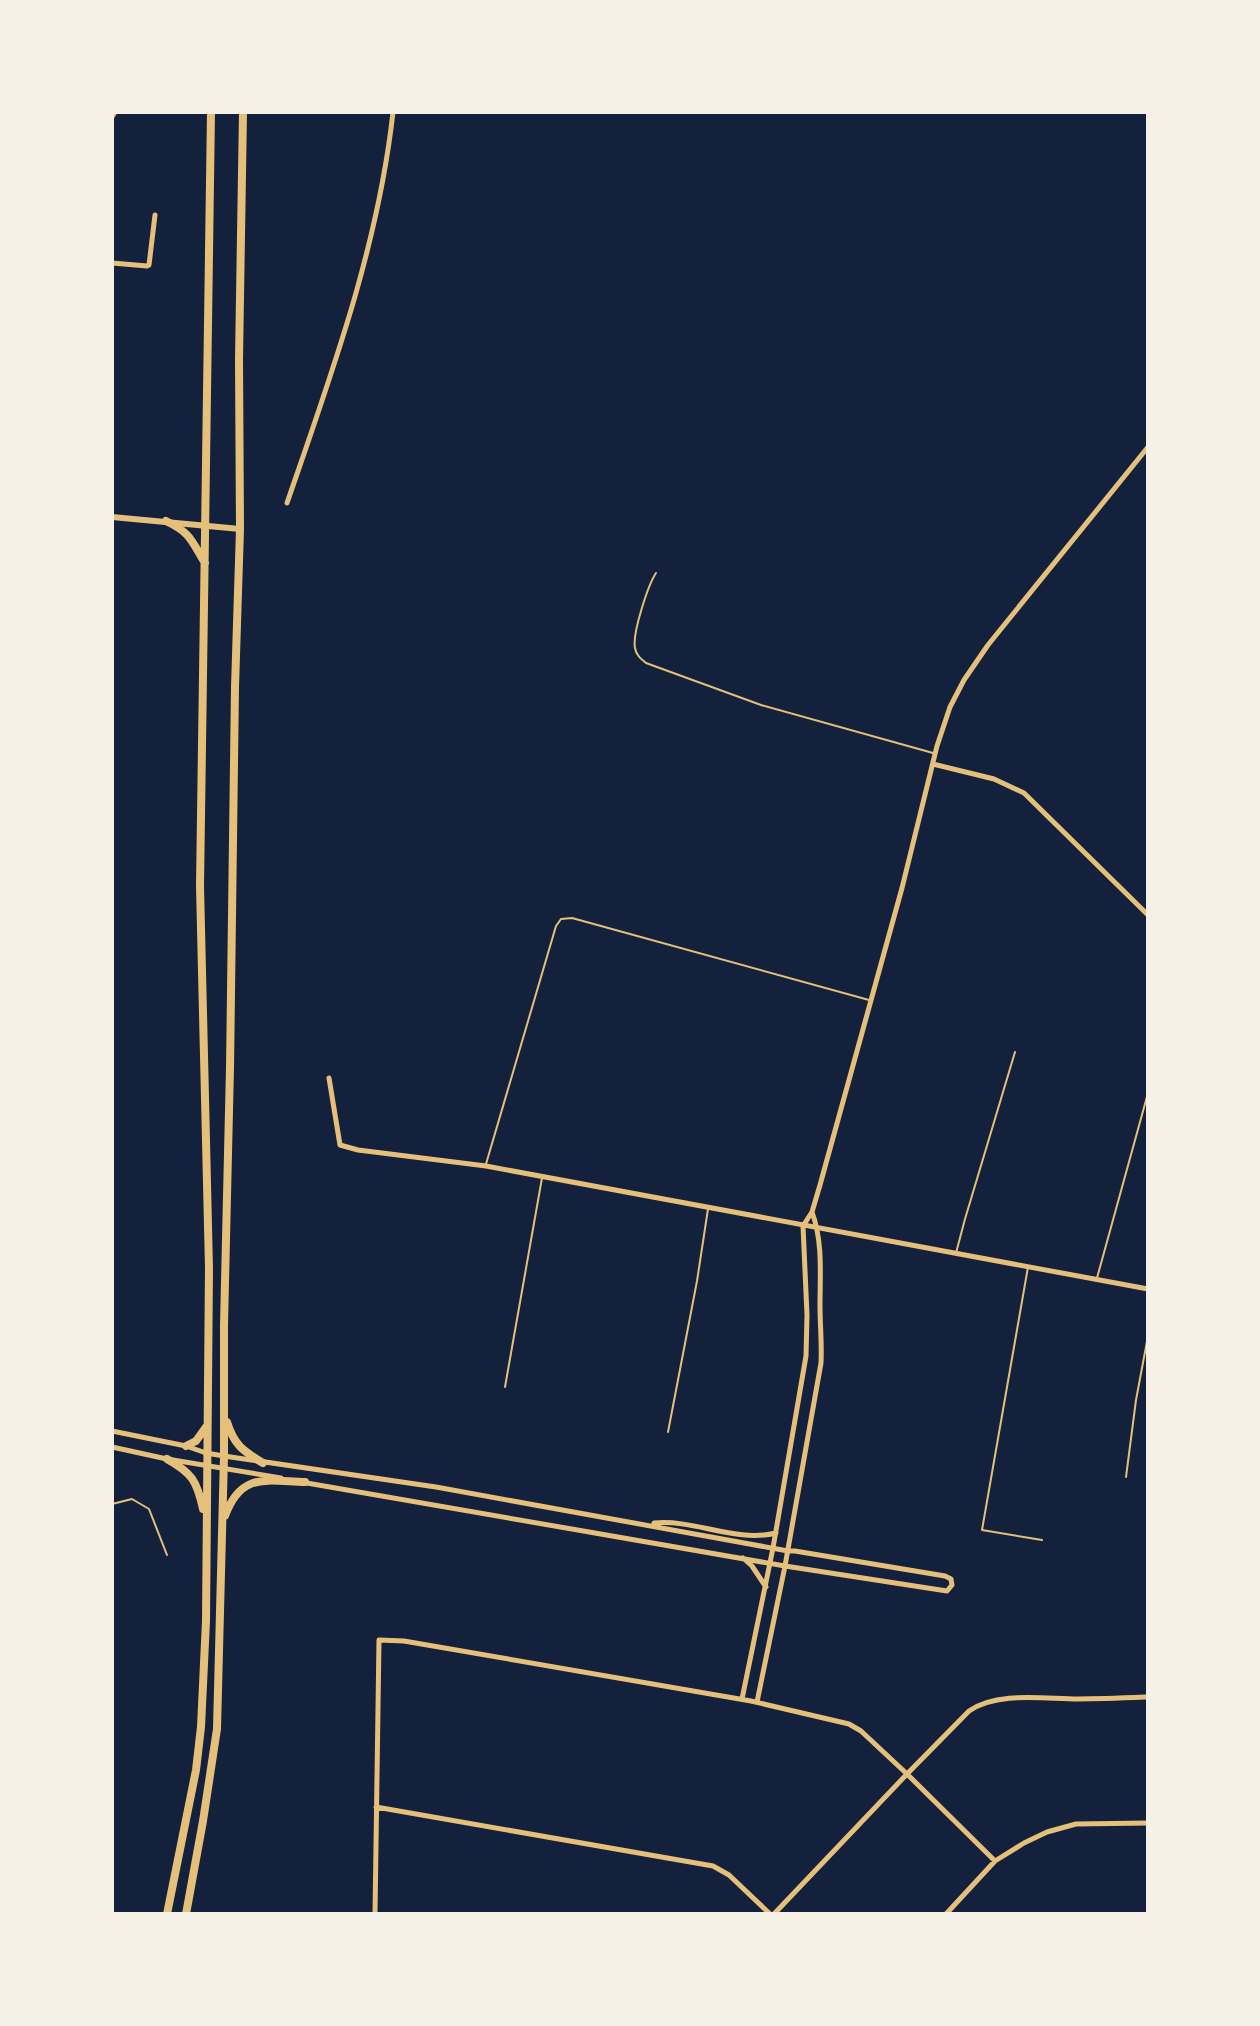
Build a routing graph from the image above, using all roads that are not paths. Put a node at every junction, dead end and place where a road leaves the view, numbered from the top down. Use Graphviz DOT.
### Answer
graph roads {
  1 [pos="115,112"];
  2 [pos="211,112"];
  3 [pos="243,112"];
  4 [pos="393,112"];
  5 [pos="112,117"];
  6 [pos="155,215"];
  7 [pos="112,263"];
  8 [pos="1148,447"];
  9 [pos="286,503"];
  10 [pos="112,517"];
  11 [pos="166,521"];
  12 [pos="205,524"];
  13 [pos="240,528"];
  14 [pos="206,564"];
  15 [pos="656,573"];
  16 [pos="935,754"];
  17 [pos="933,764"];
  18 [pos="1148,915"];
  19 [pos="871,1001"];
  20 [pos="1015,1052"];
  21 [pos="329,1078"];
  22 [pos="1148,1093"];
  23 [pos="486,1166"];
  24 [pos="542,1178"];
  25 [pos="708,1209"];
  26 [pos="812,1212"];
  27 [pos="803,1226"];
  28 [pos="818,1229"];
  29 [pos="956,1253"];
  30 [pos="1028,1266"];
  31 [pos="1097,1278"];
  32 [pos="1148,1289"];
  33 [pos="1148,1336"];
  34 [pos="504,1387"];
  35 [pos="224,1415"];
  36 [pos="206,1425"];
  37 [pos="112,1431"];
  38 [pos="668,1432"];
  39 [pos="186,1446"];
  40 [pos="112,1447"];
  41 [pos="206,1453"];
  42 [pos="224,1456"];
  43 [pos="167,1459"];
  44 [pos="263,1463"];
  45 [pos="206,1465"];
  46 [pos="224,1468"];
  47 [pos="1126,1478"];
  48 [pos="305,1482"];
  49 [pos="112,1504"];
  50 [pos="222,1523"];
  51 [pos="646,1524"];
  52 [pos="207,1525"];
  53 [pos="776,1533"];
  54 [pos="1042,1540"];
  55 [pos="773,1548"];
  56 [pos="788,1551"];
  57 [pos="167,1555"];
  58 [pos="742,1558"];
  59 [pos="770,1563"];
  60 [pos="785,1566"];
  61 [pos="766,1587"];
  62 [pos="1148,1697"];
  63 [pos="742,1700"];
  64 [pos="757,1702"];
  65 [pos="907,1774"];
  66 [pos="376,1807"];
  67 [pos="1148,1823"];
  68 [pos="995,1861"];
  69 [pos="167,1914"];
  70 [pos="186,1914"];
  71 [pos="375,1914"];
  72 [pos="772,1914"];
  73 [pos="946,1914"];
  1 -- 5 [label="street"];
  2 -- 12 [label="main road"];
  3 -- 13 [label="main road"];
  4 -- 9 [label="street"];
  6 -- 7 [label="street"];
  8 -- 16 [label="street"];
  10 -- 11 [label="street"];
  11 -- 12 [label="street"];
  11 -- 14 [label="main road"];
  12 -- 13 [label="street"];
  12 -- 14 [label="main road"];
  13 -- 35 [label="main road"];
  14 -- 36 [label="main road"];
  15 -- 16 [label="lane"];
  16 -- 17 [label="street"];
  17 -- 18 [label="street"];
  17 -- 19 [label="street"];
  19 -- 23 [label="lane"];
  19 -- 26 [label="street"];
  20 -- 29 [label="lane"];
  21 -- 23 [label="street"];
  22 -- 31 [label="lane"];
  23 -- 24 [label="street"];
  24 -- 25 [label="street"];
  24 -- 34 [label="lane"];
  25 -- 27 [label="street"];
  25 -- 38 [label="lane"];
  26 -- 27 [label="street"];
  26 -- 28 [label="street"];
  27 -- 28 [label="street"];
  27 -- 53 [label="street"];
  28 -- 29 [label="street"];
  28 -- 56 [label="street"];
  29 -- 30 [label="street"];
  30 -- 31 [label="street"];
  30 -- 54 [label="lane"];
  31 -- 32 [label="street"];
  33 -- 47 [label="lane"];
  35 -- 42 [label="main road"];
  35 -- 44 [label="main road"];
  36 -- 39 [label="main road"];
  36 -- 41 [label="main road"];
  37 -- 39 [label="street"];
  39 -- 41 [label="street"];
  40 -- 43 [label="street"];
  41 -- 42 [label="street"];
  41 -- 45 [label="main road"];
  42 -- 44 [label="street"];
  42 -- 46 [label="main road"];
  43 -- 45 [label="street"];
  43 -- 52 [label="main road"];
  44 -- 51 [label="street"];
  45 -- 46 [label="street"];
  45 -- 52 [label="main road"];
  46 -- 48 [label="street"];
  46 -- 50 [label="main road"];
  48 -- 50 [label="main road"];
  48 -- 58 [label="street"];
  49 -- 57 [label="lane"];
  50 -- 70 [label="main road"];
  51 -- 53 [label="street"];
  51 -- 55 [label="street"];
  52 -- 69 [label="main road"];
  53 -- 55 [label="street"];
  55 -- 56 [label="street"];
  55 -- 59 [label="street"];
  56 -- 60 [label="street"];
  56 -- 60 [label="street"];
  58 -- 59 [label="street"];
  58 -- 61 [label="street"];
  59 -- 60 [label="street"];
  59 -- 61 [label="street"];
  60 -- 64 [label="street"];
  61 -- 63 [label="street"];
  62 -- 65 [label="street"];
  63 -- 64 [label="street"];
  63 -- 66 [label="street"];
  64 -- 65 [label="street"];
  65 -- 68 [label="street"];
  65 -- 72 [label="street"];
  66 -- 71 [label="street"];
  66 -- 72 [label="street"];
  67 -- 68 [label="street"];
  68 -- 73 [label="street"];
}
